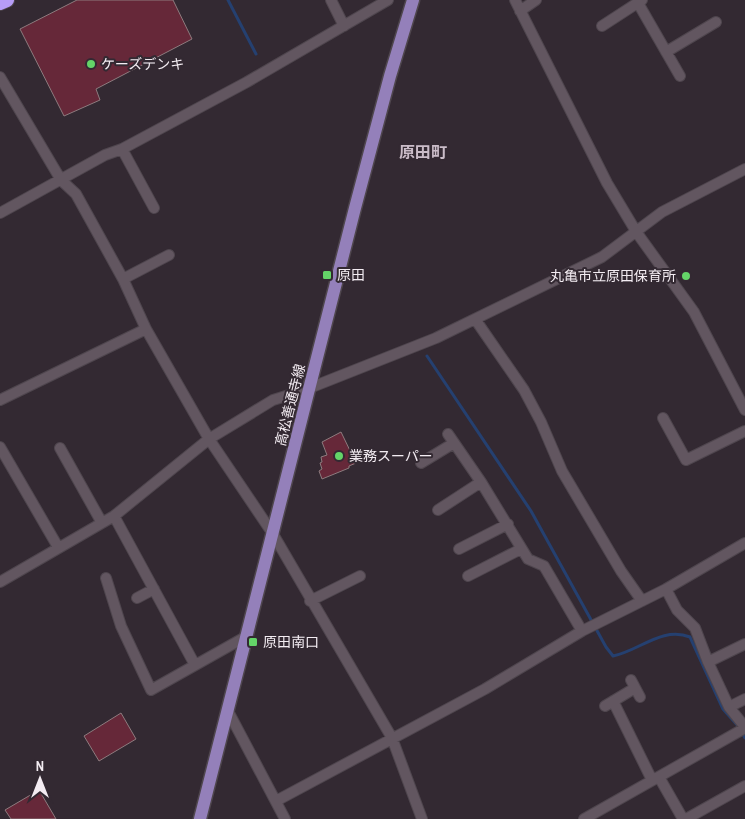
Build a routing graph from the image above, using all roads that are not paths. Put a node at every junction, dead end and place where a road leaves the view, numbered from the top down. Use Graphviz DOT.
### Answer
graph roads {
  1 [pos="7,0"];
  2 [pos="331,0"];
  3 [pos="388,0"];
  4 [pos="413,0"];
  5 [pos="515,0"];
  6 [pos="536,0"];
  7 [pos="640,1"];
  8 [pos="0,3"];
  9 [pos="625,4"];
  10 [pos="520,11"];
  11 [pos="716,22"];
  12 [pos="344,26"];
  13 [pos="602,26"];
  14 [pos="666,52"];
  15 [pos="680,76"];
  16 [pos="0,77"];
  17 [pos="122,149"];
  18 [pos="743,174"];
  19 [pos="61,180"];
  20 [pos="154,208"];
  21 [pos="0,213"];
  22 [pos="637,232"];
  23 [pos="169,255"];
  24 [pos="123,279"];
  25 [pos="475,319"];
  26 [pos="146,329"];
  27 [pos="310,387"];
  28 [pos="0,400"];
  29 [pos="745,410"];
  30 [pos="663,418"];
  31 [pos="745,431"];
  32 [pos="210,439"];
  33 [pos="0,447"];
  34 [pos="60,448"];
  35 [pos="421,463"];
  36 [pos="482,482"];
  37 [pos="438,510"];
  38 [pos="114,516"];
  39 [pos="102,523"];
  40 [pos="508,524"];
  41 [pos="273,534"];
  42 [pos="745,543"];
  43 [pos="58,548"];
  44 [pos="459,549"];
  45 [pos="521,549"];
  46 [pos="360,576"];
  47 [pos="468,576"];
  48 [pos="106,578"];
  49 [pos="0,582"];
  50 [pos="154,589"];
  51 [pos="666,589"];
  52 [pos="137,598"];
  53 [pos="310,601"];
  54 [pos="642,601"];
  55 [pos="582,631"];
  56 [pos="247,636"];
  57 [pos="745,644"];
  58 [pos="708,662"];
  59 [pos="195,665"];
  60 [pos="635,688"];
  61 [pos="745,699"];
  62 [pos="729,707"];
  63 [pos="228,711"];
  64 [pos="745,728"];
  65 [pos="392,738"];
  66 [pos="655,779"];
  67 [pos="745,786"];
  68 [pos="276,801"];
  69 [pos="200,819"];
  70 [pos="285,819"];
  71 [pos="422,819"];
  72 [pos="584,819"];
  73 [pos="684,819"];
  1 -- 8 [label="highway"];
  2 -- 12 [label="street"];
  3 -- 12 [label="street"];
  4 -- 27 [label="main road, 高松善通寺線"];
  5 -- 10 [label="street"];
  6 -- 10 [label="street"];
  7 -- 9 [label="street"];
  7 -- 14 [label="street"];
  9 -- 13 [label="street"];
  10 -- 22 [label="street"];
  11 -- 14 [label="street"];
  12 -- 17 [label="street"];
  14 -- 15 [label="street"];
  16 -- 19 [label="street"];
  17 -- 19 [label="street"];
  17 -- 20 [label="street"];
  18 -- 22 [label="street"];
  19 -- 21 [label="street"];
  19 -- 24 [label="street"];
  22 -- 25 [label="street"];
  22 -- 29 [label="street"];
  23 -- 24 [label="street"];
  24 -- 26 [label="street"];
  25 -- 27 [label="street"];
  25 -- 54 [label="street"];
  26 -- 28 [label="street"];
  26 -- 32 [label="street"];
  27 -- 32 [label="street"];
  27 -- 41 [label="main road, 高松善通寺線"];
  30 -- 31 [label="street"];
  32 -- 38 [label="street"];
  32 -- 41 [label="street"];
  33 -- 43 [label="street"];
  34 -- 39 [label="street"];
  35 -- 36 [label="street"];
  36 -- 37 [label="street"];
  36 -- 40 [label="street"];
  38 -- 39 [label="street"];
  38 -- 50 [label="street"];
  39 -- 43 [label="street"];
  40 -- 44 [label="street"];
  40 -- 45 [label="street"];
  41 -- 53 [label="street"];
  41 -- 56 [label="main road, 高松善通寺線"];
  42 -- 51 [label="street"];
  43 -- 49 [label="street"];
  45 -- 47 [label="street"];
  45 -- 55 [label="street"];
  46 -- 53 [label="street"];
  48 -- 59 [label="street"];
  50 -- 52 [label="street"];
  50 -- 59 [label="street"];
  51 -- 54 [label="street"];
  51 -- 58 [label="street"];
  53 -- 65 [label="street"];
  54 -- 55 [label="street"];
  55 -- 65 [label="street"];
  56 -- 59 [label="street"];
  56 -- 63 [label="main road, 高松善通寺線"];
  57 -- 58 [label="street"];
  58 -- 62 [label="street"];
  60 -- 66 [label="street"];
  61 -- 62 [label="street"];
  62 -- 64 [label="street"];
  63 -- 68 [label="street"];
  63 -- 69 [label="main road, 高松善通寺線"];
  64 -- 66 [label="street"];
  65 -- 68 [label="street"];
  65 -- 71 [label="street"];
  66 -- 72 [label="street"];
  66 -- 73 [label="street"];
  67 -- 73 [label="street"];
  68 -- 70 [label="street"];
}
